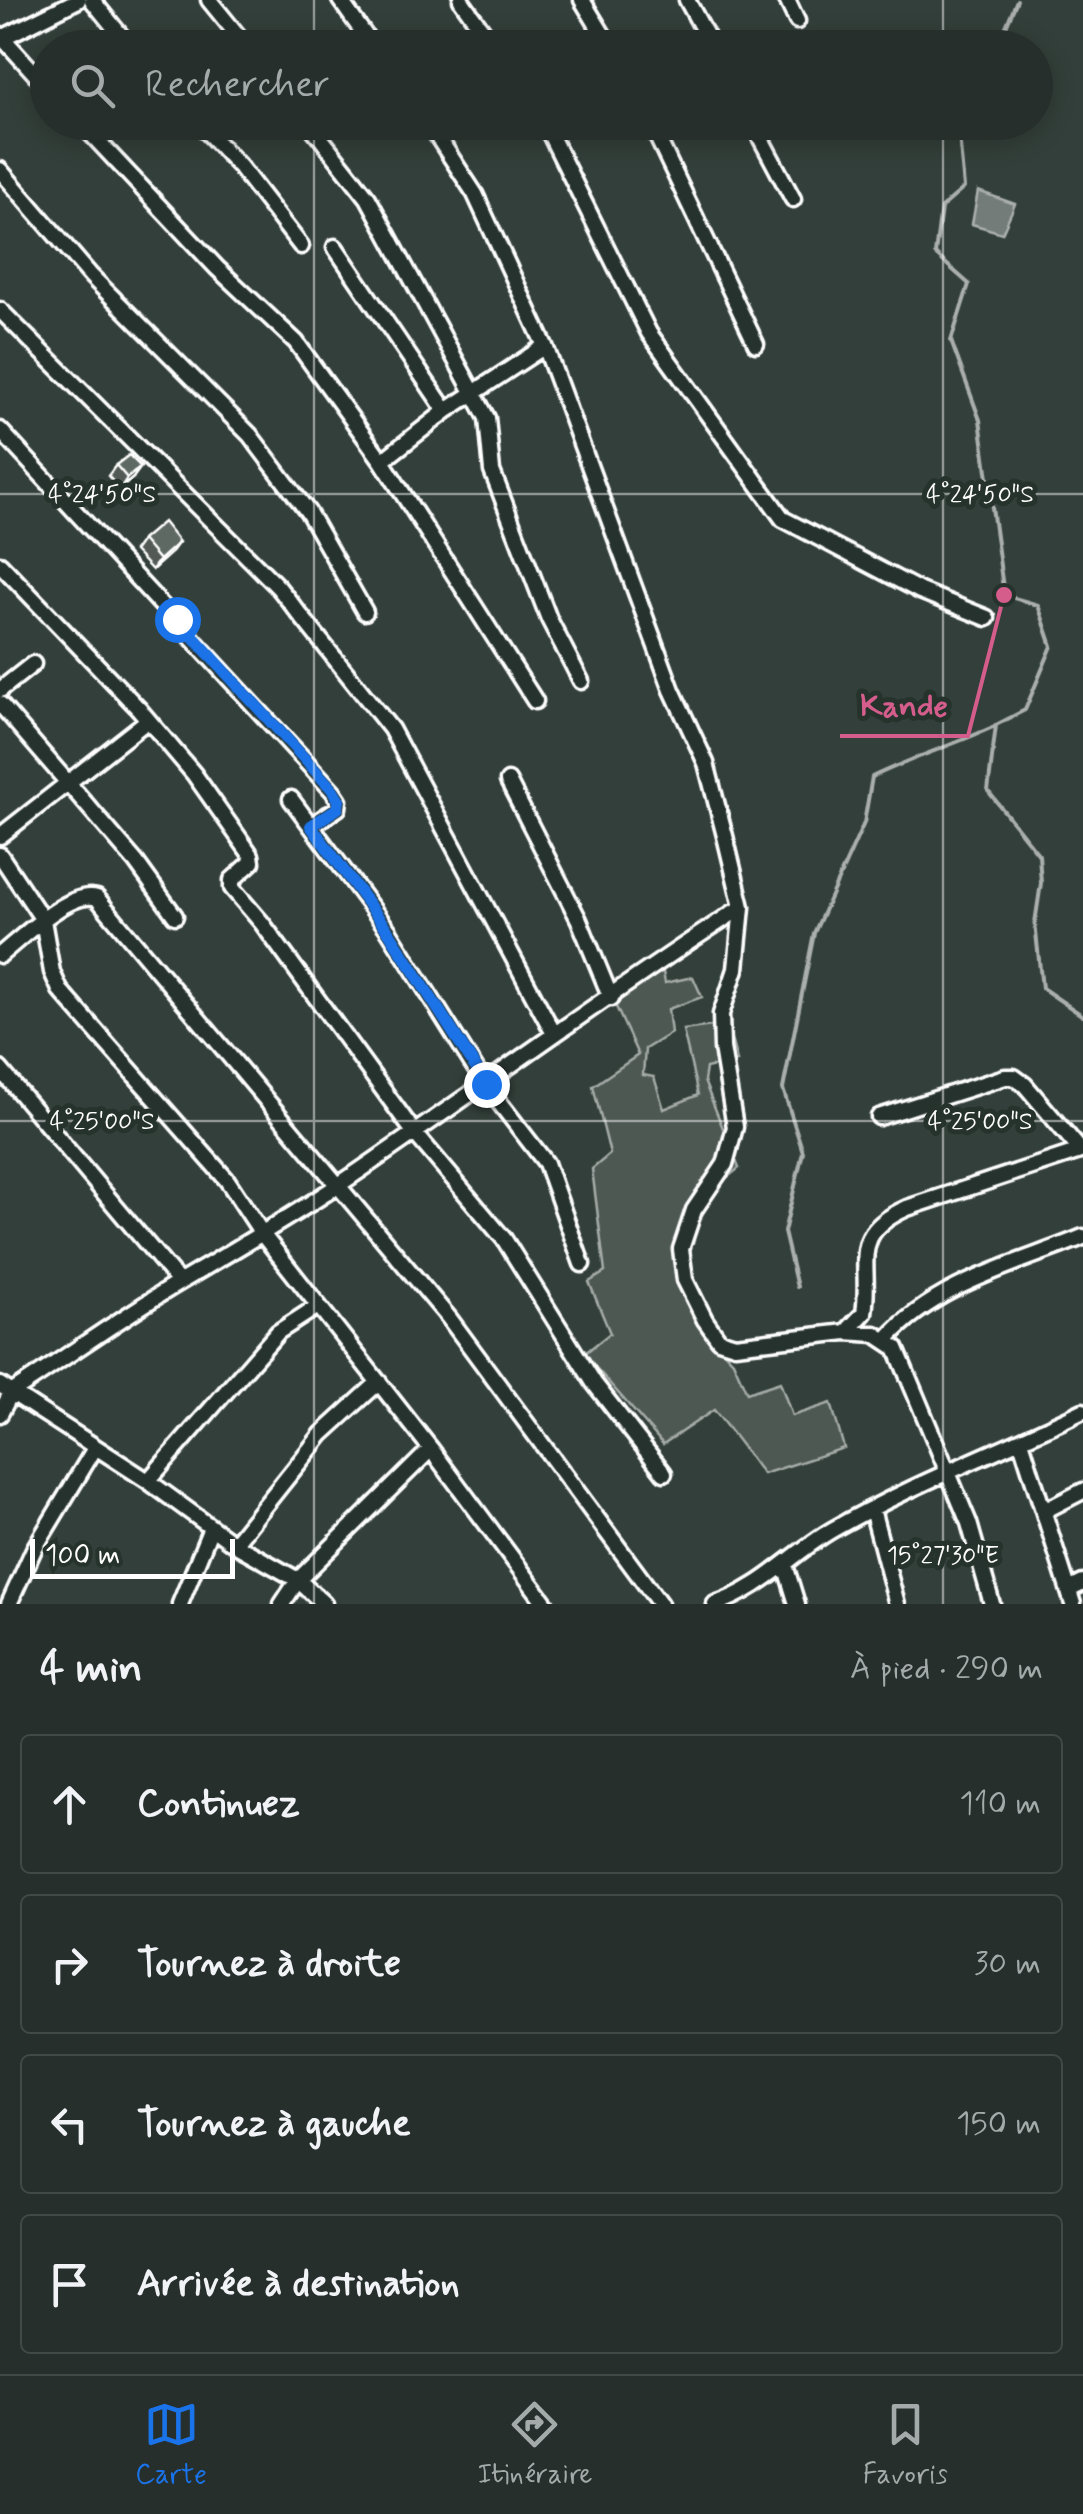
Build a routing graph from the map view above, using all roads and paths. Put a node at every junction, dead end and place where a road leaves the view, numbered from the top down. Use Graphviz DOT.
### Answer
graph roads {
  1 [pos="78,0"];
  2 [pos="92,0"];
  3 [pos="210,0"];
  4 [pos="340,0"];
  5 [pos="460,0"];
  6 [pos="582,0"];
  7 [pos="688,0"];
  8 [pos="787,0"];
  9 [pos="797,21"];
  10 [pos="116,30"];
  11 [pos="234,30"];
  12 [pos="361,30"];
  13 [pos="482,30"];
  14 [pos="600,30"];
  15 [pos="704,30"];
  16 [pos="1,37"];
  17 [pos="30,68"];
  18 [pos="97,140"];
  19 [pos="215,140"];
  20 [pos="322,140"];
  21 [pos="440,140"];
  22 [pos="553,140"];
  23 [pos="659,140"];
  24 [pos="761,140"];
  25 [pos="0,170"];
  26 [pos="793,200"];
  27 [pos="301,246"];
  28 [pos="335,247"];
  29 [pos="0,310"];
  30 [pos="756,344"];
  31 [pos="545,346"];
  32 [pos="473,392"];
  33 [pos="446,411"];
  34 [pos="0,430"];
  35 [pos="382,461"];
  36 [pos="0,564"];
  37 [pos="365,612"];
  38 [pos="987,618"];
  39 [pos="33,664"];
  40 [pos="581,681"];
  41 [pos="0,690"];
  42 [pos="535,701"];
  43 [pos="0,704"];
  44 [pos="148,720"];
  45 [pos="508,781"];
  46 [pos="68,783"];
  47 [pos="291,799"];
  48 [pos="311,826"];
  49 [pos="0,836"];
  50 [pos="0,855"];
  51 [pos="742,907"];
  52 [pos="175,916"];
  53 [pos="43,920"];
  54 [pos="0,955"];
  55 [pos="610,998"];
  56 [pos="554,1032"];
  57 [pos="2,1075"];
  58 [pos="486,1084"];
  59 [pos="878,1117"];
  60 [pos="414,1131"];
  61 [pos="1082,1151"];
  62 [pos="338,1185"];
  63 [pos="263,1235"];
  64 [pos="1083,1237"];
  65 [pos="582,1264"];
  66 [pos="179,1282"];
  67 [pos="318,1306"];
  68 [pos="846,1332"];
  69 [pos="886,1339"];
  70 [pos="379,1382"];
  71 [pos="6,1389"];
  72 [pos="1083,1411"];
  73 [pos="0,1414"];
  74 [pos="1021,1441"];
  75 [pos="95,1448"];
  76 [pos="431,1449"];
  77 [pos="664,1473"];
  78 [pos="946,1474"];
  79 [pos="148,1481"];
  80 [pos="1083,1491"];
  81 [pos="872,1509"];
  82 [pos="1044,1511"];
  83 [pos="211,1528"];
  84 [pos="234,1544"];
  85 [pos="784,1565"];
  86 [pos="298,1580"];
  87 [pos="1075,1592"];
  88 [pos="9,1604"];
  89 [pos="180,1604"];
  90 [pos="282,1604"];
  91 [pos="324,1604"];
  92 [pos="546,1604"];
  93 [pos="660,1604"];
  94 [pos="715,1604"];
  95 [pos="796,1604"];
  96 [pos="897,1604"];
  97 [pos="992,1604"];
  1 -- 16 [label="street"];
  2 -- 10 [label="street"];
  3 -- 11 [label="street"];
  4 -- 12 [label="street"];
  5 -- 13 [label="street"];
  6 -- 14 [label="street"];
  7 -- 15 [label="street"];
  8 -- 9 [label="street"];
  16 -- 17 [label="street"];
  18 -- 35 [label="street"];
  19 -- 27 [label="street"];
  20 -- 32 [label="street"];
  21 -- 31 [label="street"];
  22 -- 38 [label="street"];
  23 -- 30 [label="street"];
  24 -- 26 [label="street"];
  25 -- 37 [label="street"];
  28 -- 33 [label="street"];
  29 -- 56 [label="street"];
  31 -- 32 [label="street"];
  31 -- 51 [label="street"];
  32 -- 33 [label="street"];
  32 -- 40 [label="street"];
  33 -- 35 [label="street"];
  34 -- 48 [label="street"];
  35 -- 42 [label="street"];
  36 -- 44 [label="street"];
  39 -- 41 [label="street"];
  43 -- 46 [label="street"];
  44 -- 46 [label="street"];
  44 -- 60 [label="street"];
  45 -- 55 [label="street"];
  46 -- 49 [label="street"];
  46 -- 52 [label="street"];
  47 -- 48 [label="street"];
  48 -- 58 [label="street"];
  50 -- 53 [label="street"];
  51 -- 55 [label="street"];
  51 -- 68 [label="street"];
  53 -- 54 [label="street"];
  53 -- 62 [label="street"];
  53 -- 63 [label="street"];
  55 -- 56 [label="street"];
  56 -- 58 [label="street"];
  57 -- 66 [label="street"];
  58 -- 60 [label="street"];
  58 -- 65 [label="street"];
  59 -- 61 [label="street"];
  60 -- 62 [label="street"];
  60 -- 77 [label="street"];
  61 -- 68 [label="street"];
  62 -- 63 [label="street"];
  62 -- 93 [label="street"];
  63 -- 66 [label="street"];
  63 -- 67 [label="street"];
  64 -- 69 [label="street"];
  66 -- 71 [label="street"];
  67 -- 70 [label="street"];
  67 -- 79 [label="street"];
  68 -- 69 [label="street"];
  69 -- 78 [label="street"];
  70 -- 76 [label="street"];
  70 -- 84 [label="street"];
  71 -- 73 [label="street"];
  71 -- 75 [label="street"];
  72 -- 74 [label="street"];
  74 -- 78 [label="street"];
  74 -- 82 [label="street"];
  75 -- 79 [label="street"];
  75 -- 88 [label="street"];
  76 -- 86 [label="street"];
  76 -- 92 [label="street"];
  78 -- 81 [label="street"];
  78 -- 97 [label="street"];
  79 -- 83 [label="street"];
  80 -- 82 [label="street"];
  81 -- 85 [label="street"];
  81 -- 96 [label="street"];
  82 -- 87 [label="street"];
  83 -- 84 [label="street"];
  83 -- 89 [label="street"];
  84 -- 86 [label="street"];
  85 -- 94 [label="street"];
  85 -- 95 [label="street"];
  86 -- 90 [label="street"];
  86 -- 91 [label="street"];
}
